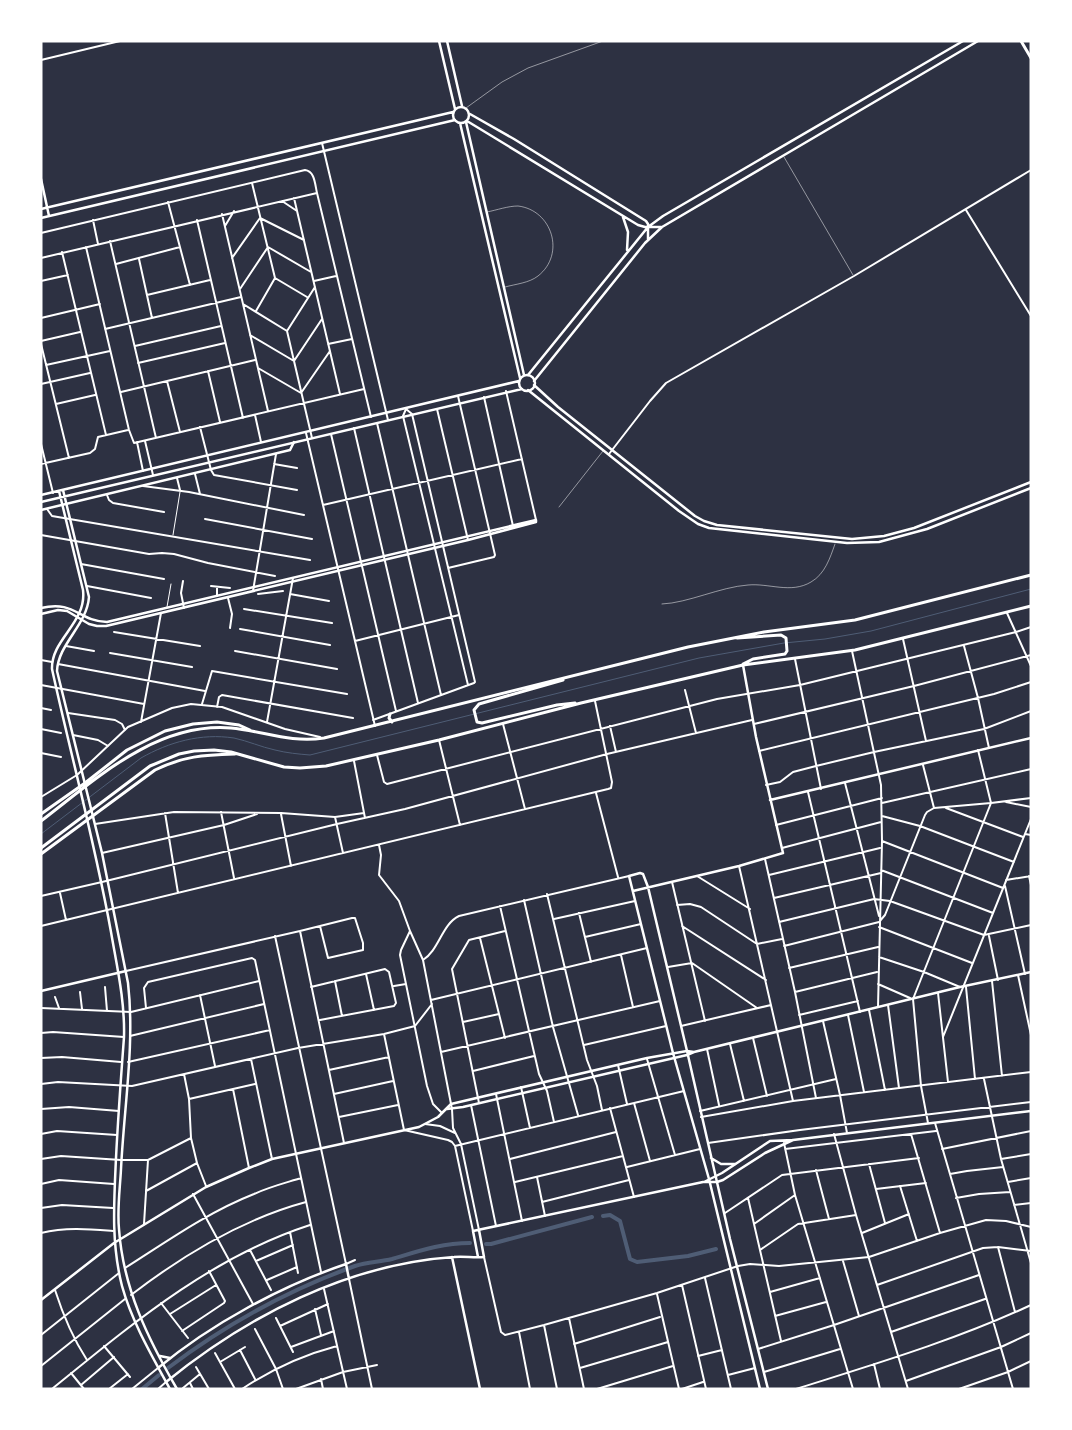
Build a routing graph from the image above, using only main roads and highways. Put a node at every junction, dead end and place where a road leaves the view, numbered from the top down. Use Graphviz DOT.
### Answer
graph roads {
  1 [pos="1021,41"];
  2 [pos="1031,58"];
  3 [pos="1031,575"];
  4 [pos="1031,606"];
  5 [pos="730,638"];
  6 [pos="743,665"];
  7 [pos="570,677"];
  8 [pos="581,703"];
  9 [pos="390,714"];
  10 [pos="392,722"];
  11 [pos="251,730"];
  12 [pos="240,754"];
  13 [pos="41,814"];
  14 [pos="41,821"];
  15 [pos="41,848"];
  16 [pos="41,854"];
  1 -- 2 [label="main road"];
  3 -- 5 [label="main road"];
  4 -- 6 [label="main road"];
  5 -- 6 [label="main road"];
  5 -- 7 [label="main road"];
  6 -- 8 [label="main road"];
  7 -- 8 [label="main road"];
  7 -- 10 [label="main road"];
  8 -- 12 [label="main road"];
  9 -- 10 [label="main road"];
  10 -- 11 [label="main road"];
  11 -- 13 [label="main road"];
  11 -- 14 [label="main road"];
  12 -- 15 [label="main road"];
  12 -- 16 [label="main road"];
}
